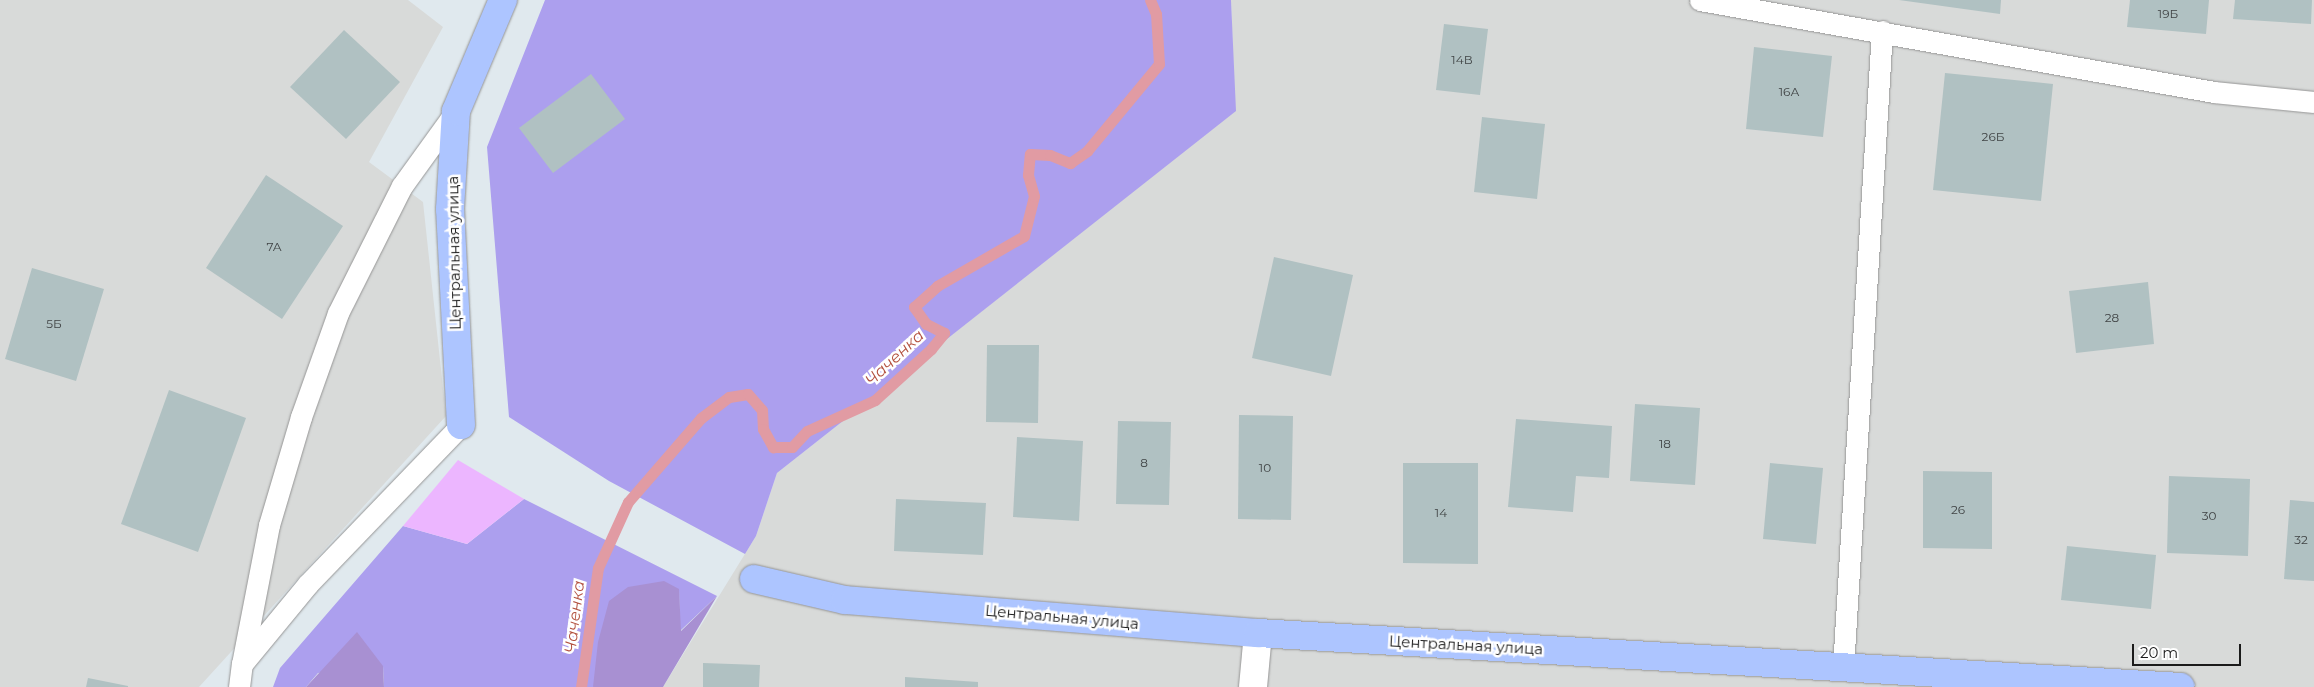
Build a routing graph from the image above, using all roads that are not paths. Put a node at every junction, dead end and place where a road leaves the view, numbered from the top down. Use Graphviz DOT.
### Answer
graph roads {
  1 [pos="503,0"];
  2 [pos="1700,0"];
  3 [pos="1882,32"];
  4 [pos="2314,102"];
  5 [pos="456,111"];
  6 [pos="461,425"];
  7 [pos="754,579"];
  8 [pos="1258,633"];
  9 [pos="242,664"];
  10 [pos="1843,668"];
  11 [pos="239,687"];
  12 [pos="1253,687"];
  13 [pos="2180,687"];
  1 -- 5 [label="street, Центральная улица"];
  2 -- 3 [label="lane"];
  3 -- 4 [label="lane"];
  3 -- 10 [label="lane"];
  5 -- 6 [label="street, Центральная улица"];
  5 -- 9 [label="lane"];
  6 -- 9 [label="lane"];
  7 -- 8 [label="street, Центральная улица"];
  8 -- 10 [label="street, Центральная улица"];
  8 -- 12 [label="street"];
  9 -- 11 [label="lane"];
  10 -- 13 [label="street, Центральная улица"];
}
